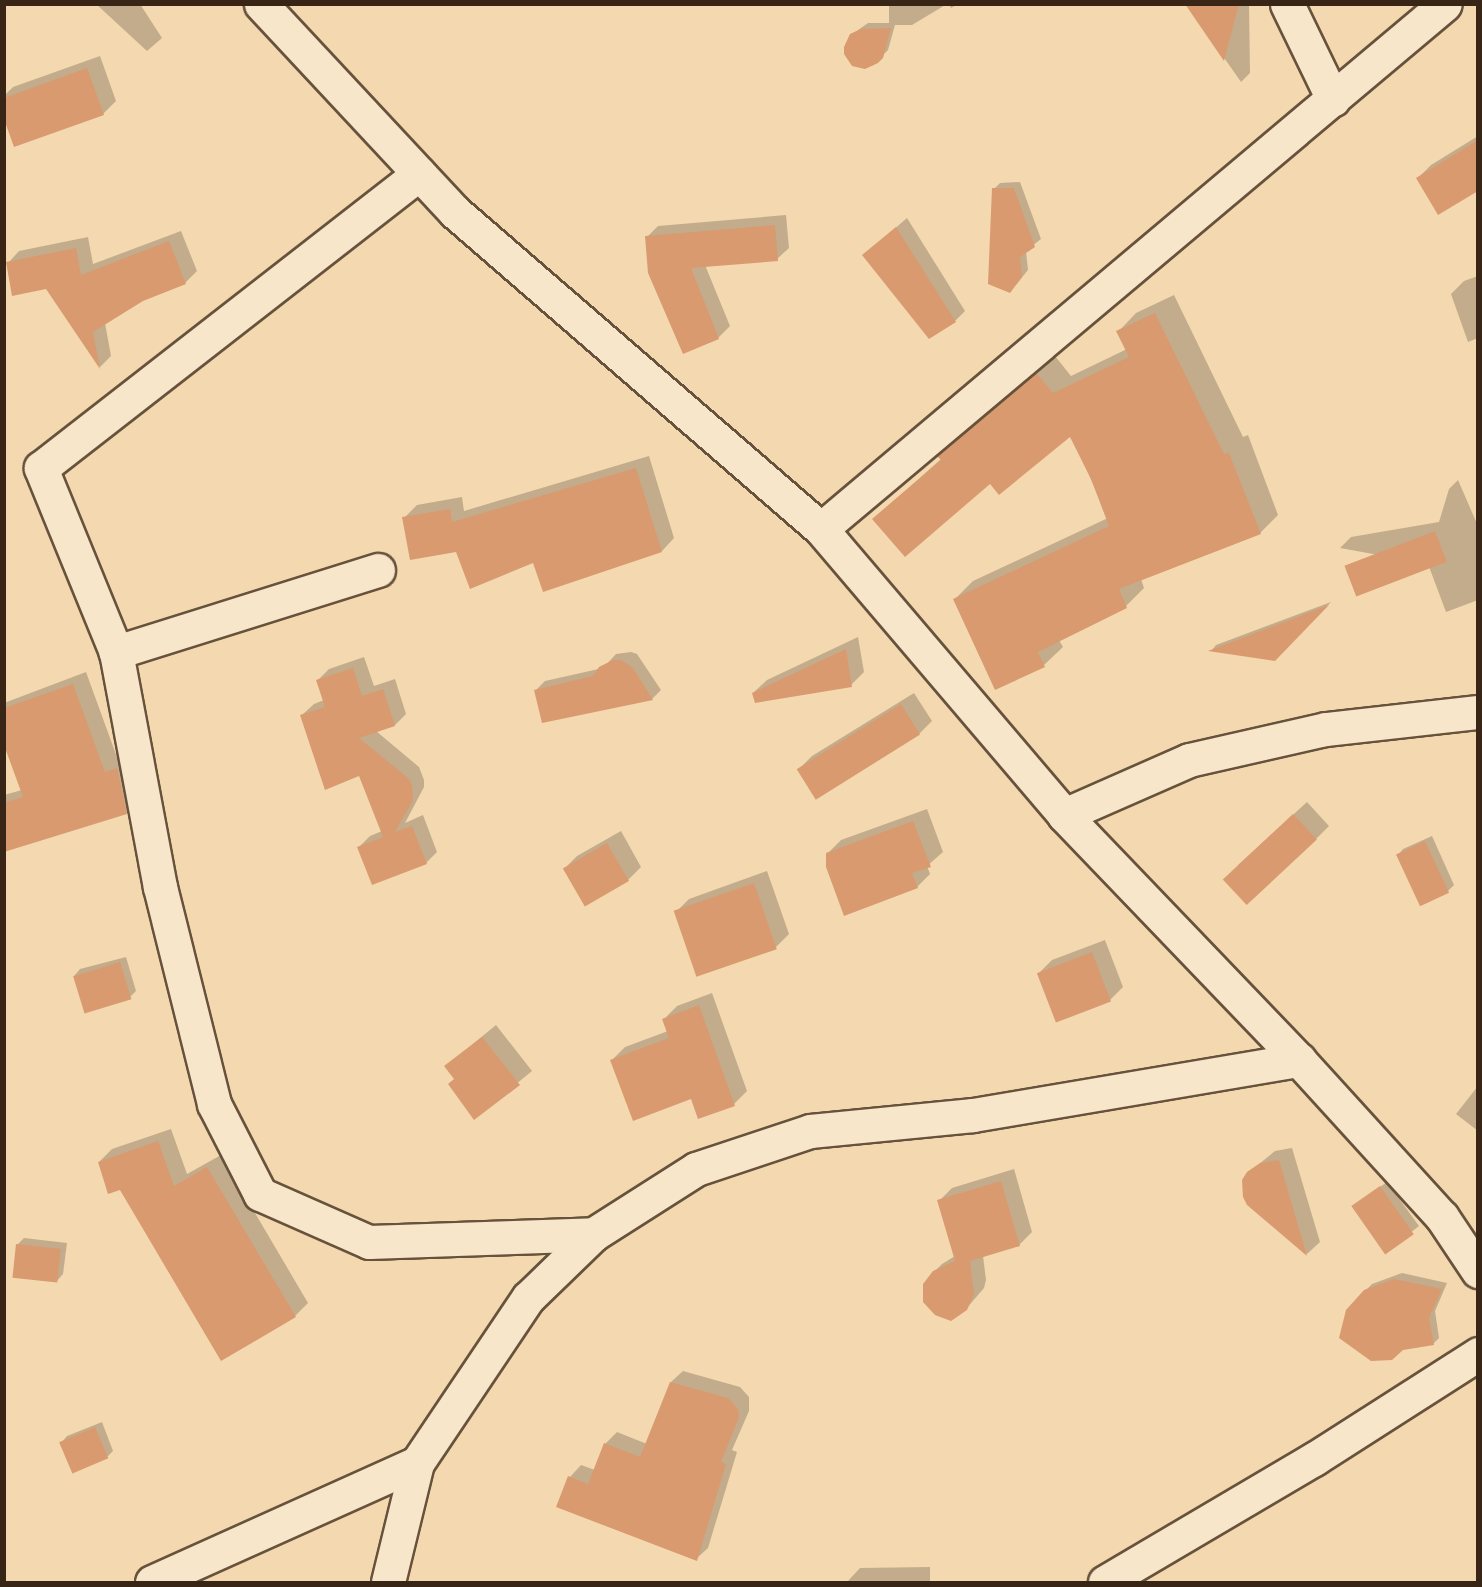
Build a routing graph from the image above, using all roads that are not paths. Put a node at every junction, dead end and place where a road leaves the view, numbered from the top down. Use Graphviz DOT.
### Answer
graph roads {
  1 [pos="261,4"];
  2 [pos="1287,4"];
  3 [pos="1445,4"];
  4 [pos="1333,99"];
  5 [pos="418,174"];
  6 [pos="820,529"];
  7 [pos="378,570"];
  8 [pos="116,652"];
  9 [pos="1478,711"];
  10 [pos="1064,815"];
  11 [pos="1299,1060"];
  12 [pos="594,1234"];
  13 [pos="1478,1271"];
  14 [pos="1478,1354"];
  15 [pos="417,1463"];
  16 [pos="152,1582"];
  17 [pos="388,1582"];
  18 [pos="1105,1582"];
  1 -- 5 [label="street"];
  2 -- 4 [label="street"];
  3 -- 4 [label="street"];
  4 -- 6 [label="street"];
  5 -- 6 [label="street"];
  5 -- 8 [label="street"];
  6 -- 10 [label="street"];
  7 -- 8 [label="street"];
  8 -- 12 [label="street"];
  9 -- 10 [label="street"];
  10 -- 11 [label="street"];
  11 -- 12 [label="street"];
  11 -- 13 [label="street"];
  12 -- 15 [label="street"];
  14 -- 18 [label="street"];
  15 -- 16 [label="street"];
  15 -- 17 [label="street"];
}
